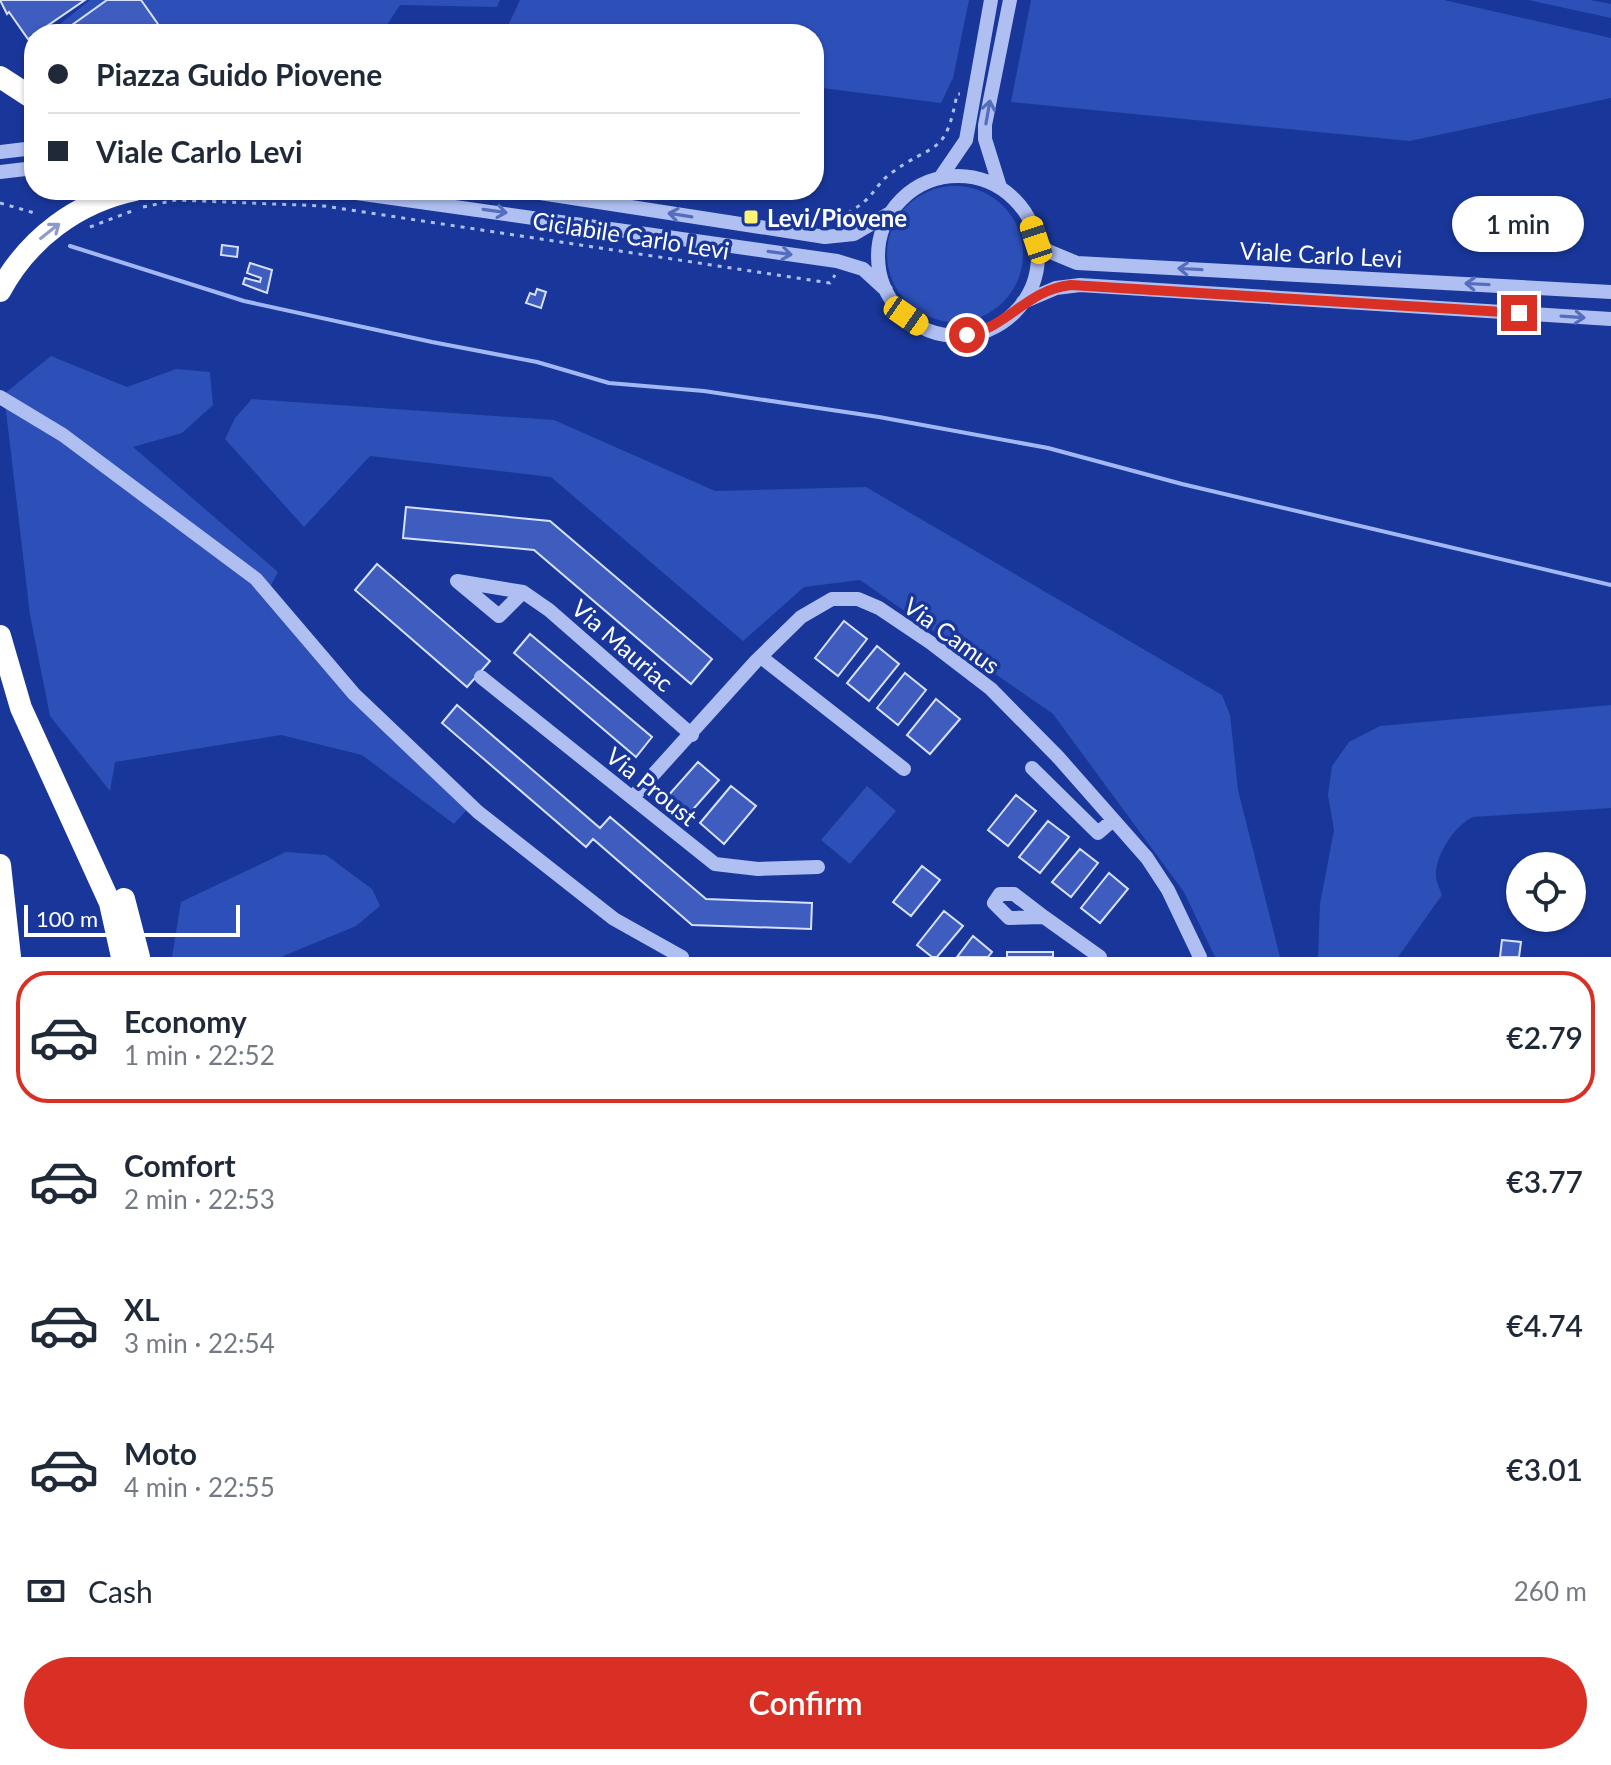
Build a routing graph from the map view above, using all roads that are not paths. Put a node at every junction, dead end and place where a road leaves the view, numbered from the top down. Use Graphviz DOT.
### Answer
graph roads {
  1 [pos="991,0"];
  2 [pos="1010,0"];
  3 [pos="0,77"];
  4 [pos="24,93"];
  5 [pos="24,149"];
  6 [pos="0,152"];
  7 [pos="24,169"];
  8 [pos="0,172"];
  9 [pos="940,178"];
  10 [pos="1000,187"];
  11 [pos="105,200"];
  12 [pos="405,200"];
  13 [pos="586,200"];
  14 [pos="891,213"];
  15 [pos="1036,240"];
  16 [pos="886,290"];
  17 [pos="0,291"];
  18 [pos="1611,292"];
  19 [pos="1023,302"];
  20 [pos="1611,319"];
  21 [pos="0,397"];
  22 [pos="523,592"];
  23 [pos="0,636"];
  24 [pos="761,657"];
  25 [pos="481,677"];
  26 [pos="21,708"];
  27 [pos="692,735"];
  28 [pos="1032,768"];
  29 [pos="904,769"];
  30 [pos="633,797"];
  31 [pos="1113,820"];
  32 [pos="0,865"];
  33 [pos="818,867"];
  34 [pos="1044,917"];
  35 [pos="10,957"];
  36 [pos="122,957"];
  37 [pos="139,957"];
  38 [pos="682,957"];
  39 [pos="1100,957"];
  40 [pos="1200,957"];
  1 -- 9 [label="street"];
  10 -- 2 [label="street, one-way"];
  3 -- 4 [label="highway"];
  5 -- 6 [label="street"];
  7 -- 8 [label="street"];
  9 -- 10 [label="street"];
  9 -- 14 [label="street"];
  10 -- 15 [label="street"];
  17 -- 11 [label="highway, one-way"];
  12 -- 16 [label="street, one-way"];
  14 -- 13 [label="street, one-way"];
  14 -- 16 [label="street"];
  18 -- 15 [label="street, Viale Carlo Levi, one-way"];
  15 -- 19 [label="street"];
  16 -- 19 [label="street"];
  19 -- 20 [label="street, Viale Carlo Levi, one-way"];
  21 -- 38 [label="street"];
  22 -- 27 [label="street, Via Mauriac"];
  23 -- 26 [label="highway"];
  24 -- 27 [label="street, Via Camus"];
  24 -- 29 [label="street"];
  24 -- 31 [label="street, Via Camus"];
  25 -- 30 [label="street, Via Proust"];
  26 -- 36 [label="highway"];
  26 -- 37 [label="highway"];
  27 -- 30 [label="street, Via Camus"];
  28 -- 31 [label="street"];
  30 -- 33 [label="street, Via Proust"];
  31 -- 40 [label="street, Via Camus"];
  32 -- 35 [label="highway"];
  34 -- 39 [label="street"];
}
